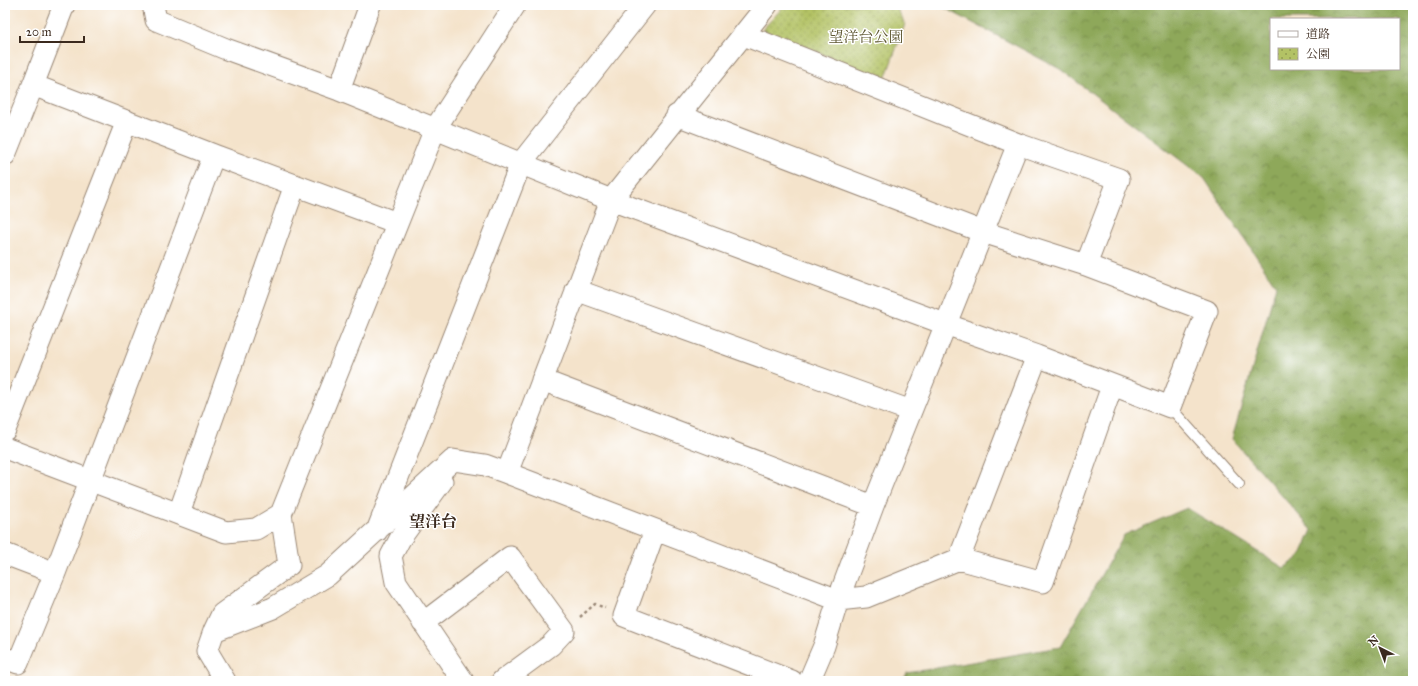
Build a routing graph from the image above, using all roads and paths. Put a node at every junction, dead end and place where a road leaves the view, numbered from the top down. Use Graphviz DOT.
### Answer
graph roads {
  1 [pos="64,5"];
  2 [pos="153,5"];
  3 [pos="370,5"];
  4 [pos="515,5"];
  5 [pos="645,5"];
  6 [pos="767,5"];
  7 [pos="744,35"];
  8 [pos="32,85"];
  9 [pos="339,90"];
  10 [pos="678,115"];
  11 [pos="127,121"];
  12 [pos="435,128"];
  13 [pos="1018,144"];
  14 [pos="5,155"];
  15 [pos="214,155"];
  16 [pos="521,163"];
  17 [pos="295,185"];
  18 [pos="611,200"];
  19 [pos="397,223"];
  20 [pos="983,232"];
  21 [pos="1086,265"];
  22 [pos="576,290"];
  23 [pos="945,324"];
  24 [pos="1037,356"];
  25 [pos="542,380"];
  26 [pos="1112,386"];
  27 [pos="1170,407"];
  28 [pos="911,411"];
  29 [pos="5,430"];
  30 [pos="5,448"];
  31 [pos="444,468"];
  32 [pos="507,473"];
  33 [pos="89,480"];
  34 [pos="1239,484"];
  35 [pos="873,506"];
  36 [pos="179,513"];
  37 [pos="282,514"];
  38 [pos="655,530"];
  39 [pos="377,531"];
  40 [pos="5,554"];
  41 [pos="959,559"];
  42 [pos="55,573"];
  43 [pos="838,600"];
  44 [pos="624,616"];
  45 [pos="423,623"];
  46 [pos="214,631"];
  47 [pos="564,631"];
  48 [pos="5,658"];
  49 [pos="225,681"];
  50 [pos="463,681"];
  51 [pos="502,681"];
  52 [pos="792,681"];
  53 [pos="809,681"];
  1 -- 8 [label="street"];
  2 -- 9 [label="street"];
  3 -- 9 [label="street"];
  4 -- 12 [label="street"];
  5 -- 16 [label="street"];
  6 -- 7 [label="street"];
  7 -- 10 [label="street"];
  7 -- 13 [label="street"];
  8 -- 11 [label="street"];
  8 -- 14 [label="street"];
  9 -- 12 [label="street"];
  10 -- 18 [label="street"];
  10 -- 20 [label="street"];
  11 -- 15 [label="street"];
  11 -- 29 [label="street"];
  12 -- 16 [label="street"];
  12 -- 19 [label="street"];
  13 -- 20 [label="street"];
  13 -- 21 [label="street"];
  15 -- 17 [label="street"];
  15 -- 33 [label="street"];
  16 -- 18 [label="street"];
  16 -- 39 [label="street"];
  17 -- 19 [label="street"];
  17 -- 36 [label="street"];
  18 -- 22 [label="street"];
  18 -- 23 [label="street"];
  19 -- 37 [label="street"];
  20 -- 21 [label="street"];
  20 -- 23 [label="street"];
  21 -- 27 [label="street"];
  22 -- 25 [label="street"];
  22 -- 28 [label="street"];
  23 -- 24 [label="street"];
  23 -- 28 [label="street"];
  24 -- 26 [label="street"];
  24 -- 41 [label="street"];
  25 -- 32 [label="street"];
  25 -- 35 [label="street"];
  26 -- 27 [label="street"];
  26 -- 41 [label="street"];
  27 -- 34 [label="lane"];
  28 -- 35 [label="street"];
  30 -- 33 [label="street"];
  31 -- 32 [label="street"];
  31 -- 39 [label="street"];
  31 -- 45 [label="street"];
  32 -- 38 [label="street"];
  33 -- 36 [label="street"];
  33 -- 42 [label="street"];
  35 -- 43 [label="street"];
  36 -- 37 [label="street"];
  37 -- 46 [label="street"];
  38 -- 43 [label="street"];
  38 -- 44 [label="street"];
  39 -- 46 [label="street"];
  40 -- 42 [label="street"];
  41 -- 43 [label="street"];
  42 -- 48 [label="street"];
  43 -- 53 [label="street"];
  44 -- 47 [label="path"];
  44 -- 52 [label="street"];
  45 -- 47 [label="street"];
  45 -- 50 [label="street"];
  46 -- 49 [label="street"];
  47 -- 51 [label="street"];
}
